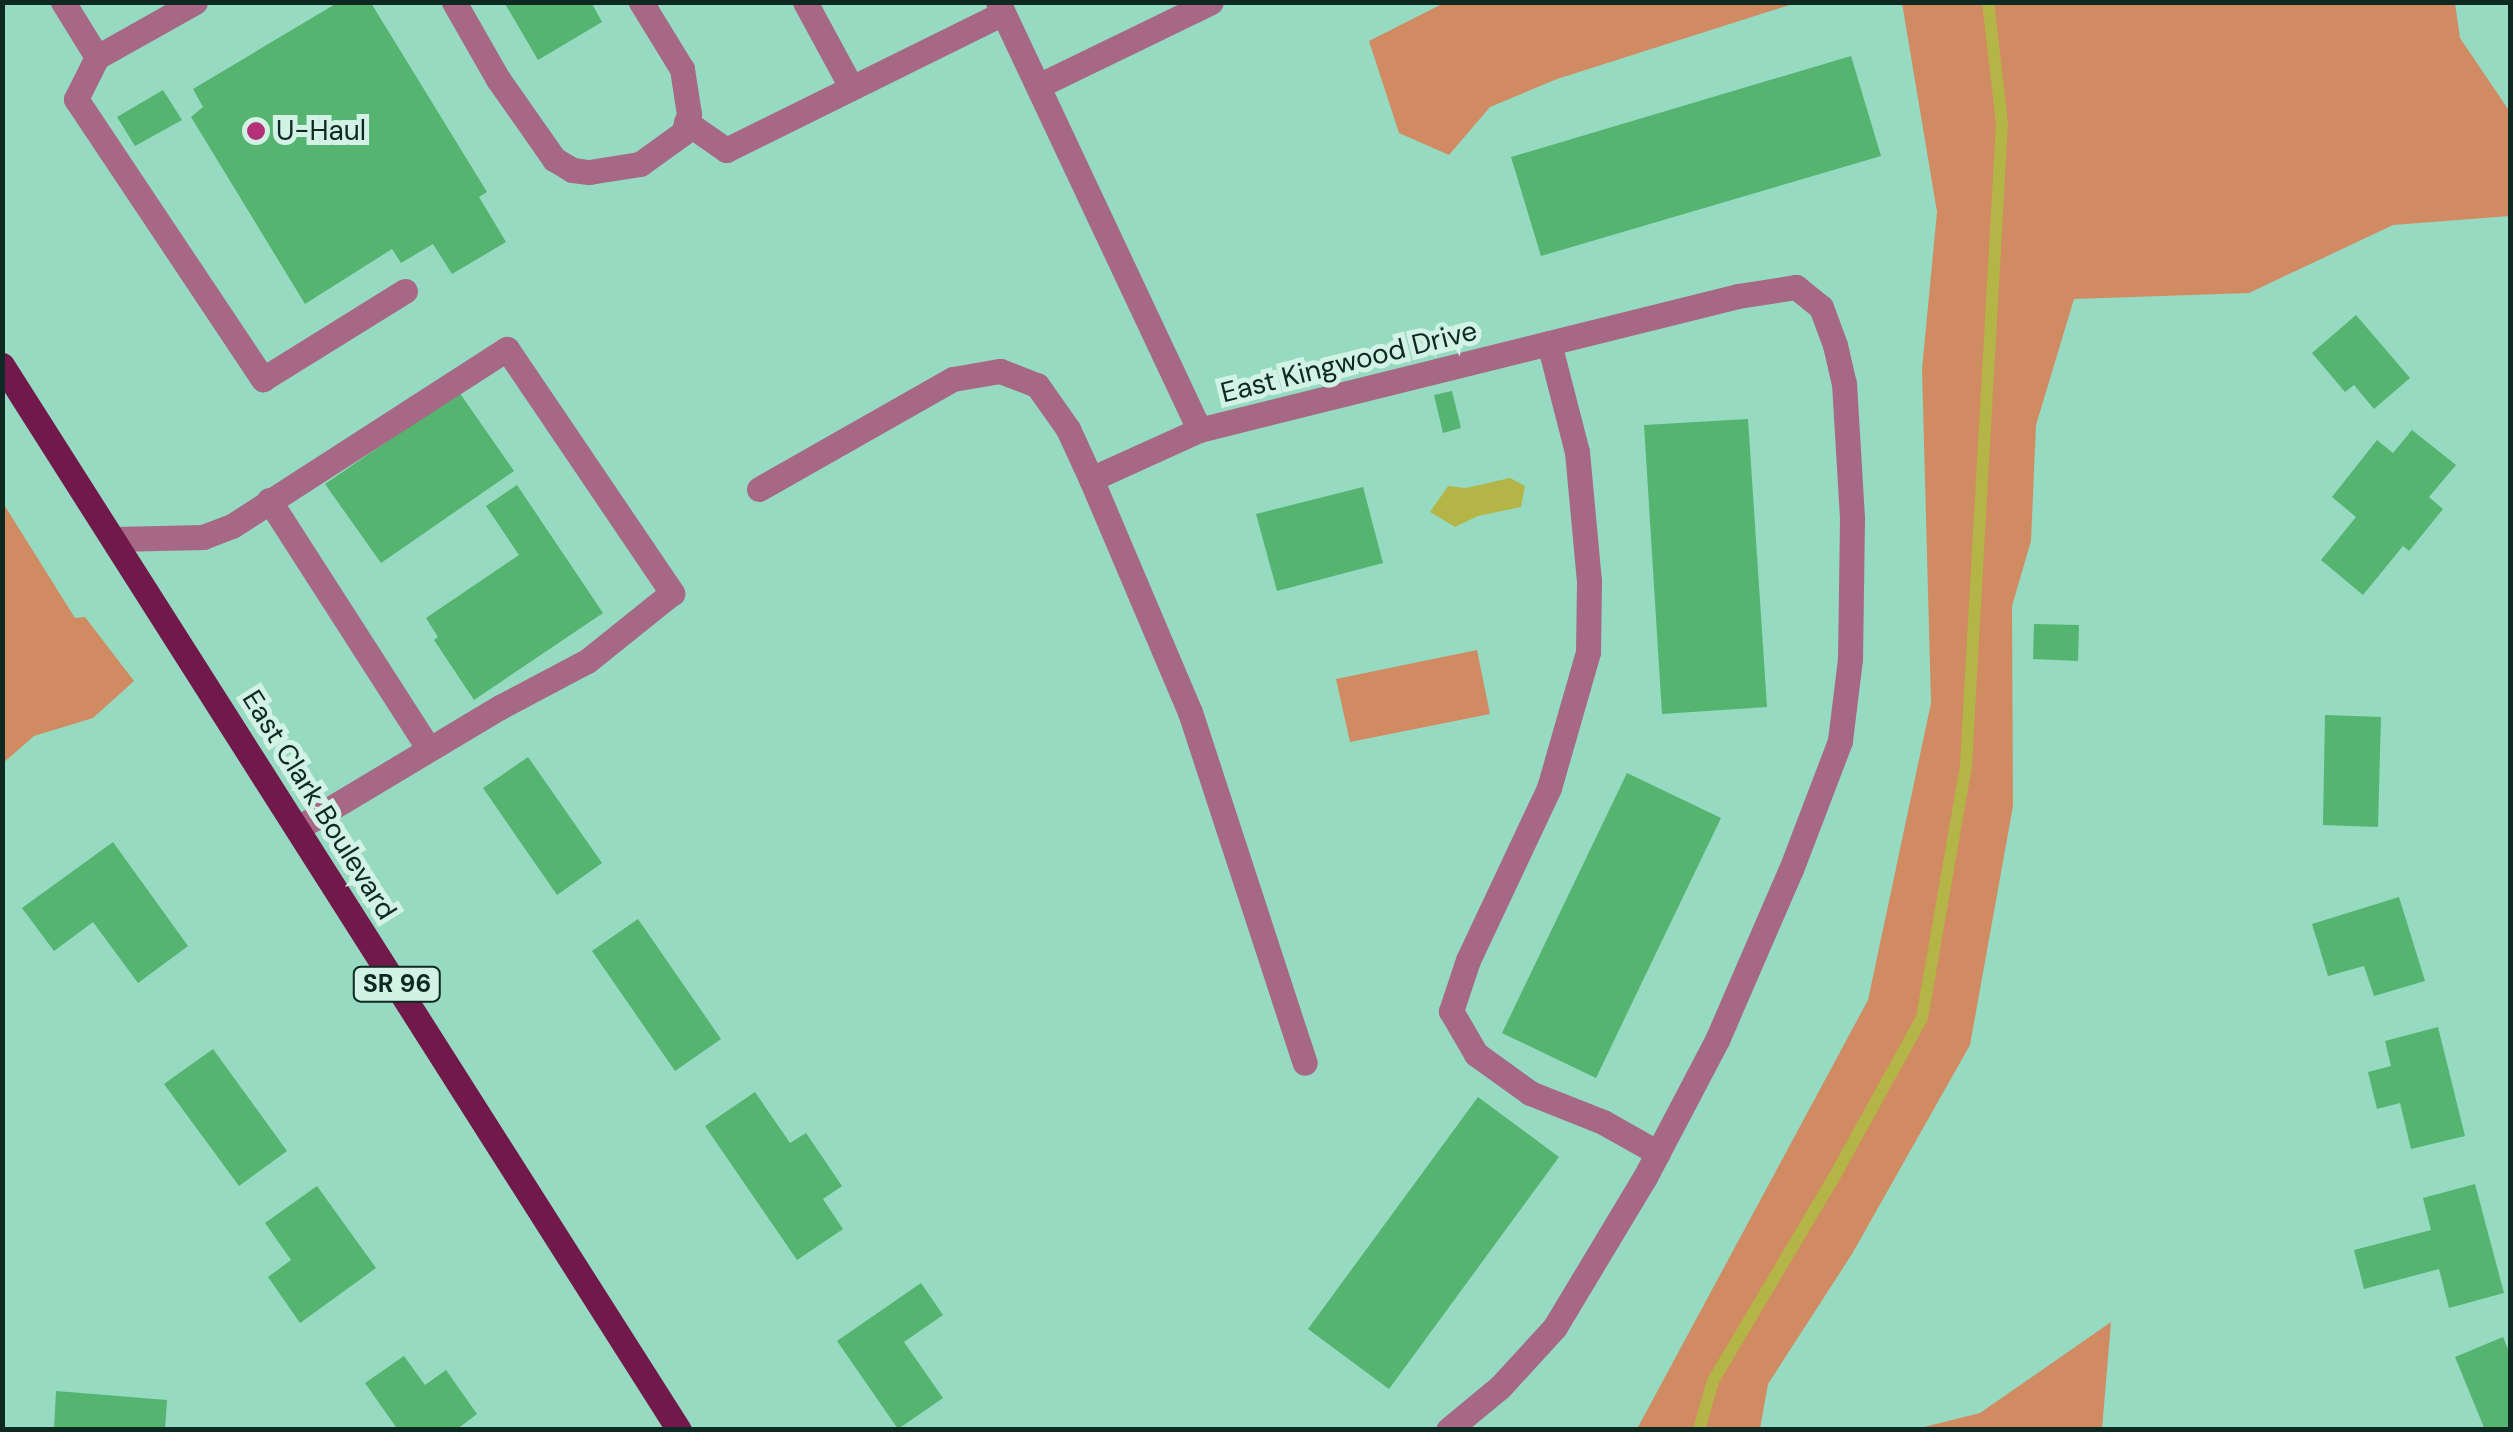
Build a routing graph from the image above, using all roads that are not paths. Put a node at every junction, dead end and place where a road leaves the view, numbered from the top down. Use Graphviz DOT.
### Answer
graph roads {
  1 [pos="62,2"];
  2 [pos="194,2"];
  3 [pos="454,2"];
  4 [pos="641,2"];
  5 [pos="805,2"];
  6 [pos="1211,2"];
  7 [pos="1000,8"];
  8 [pos="97,57"];
  9 [pos="850,85"];
  10 [pos="1038,86"];
  11 [pos="686,122"];
  12 [pos="405,291"];
  13 [pos="1549,343"];
  14 [pos="2,365"];
  15 [pos="1199,430"];
  16 [pos="1091,478"];
  17 [pos="759,490"];
  18 [pos="269,500"];
  19 [pos="115,538"];
  20 [pos="429,750"];
  21 [pos="298,828"];
  22 [pos="1305,1063"];
  23 [pos="1658,1152"];
  24 [pos="679,1430"];
  25 [pos="1448,1430"];
  1 -- 8 [label="street"];
  2 -- 8 [label="street"];
  3 -- 11 [label="street"];
  4 -- 11 [label="street"];
  5 -- 9 [label="street"];
  6 -- 10 [label="street"];
  7 -- 9 [label="street"];
  7 -- 10 [label="street, East Kingwood Drive"];
  8 -- 12 [label="street"];
  9 -- 11 [label="street"];
  10 -- 15 [label="street, East Kingwood Drive"];
  13 -- 15 [label="street, East Kingwood Drive"];
  13 -- 23 [label="street"];
  13 -- 23 [label="street, East Kingwood Drive"];
  14 -- 19 [label="main road, East Clark Boulevard / SR 96"];
  15 -- 16 [label="street"];
  16 -- 17 [label="street"];
  16 -- 22 [label="street"];
  18 -- 19 [label="street"];
  18 -- 20 [label="street"];
  18 -- 20 [label="street"];
  19 -- 21 [label="main road, East Clark Boulevard / SR 96"];
  20 -- 21 [label="street"];
  21 -- 24 [label="main road, East Clark Boulevard / SR 96"];
  23 -- 25 [label="street, East Kingwood Drive"];
}
